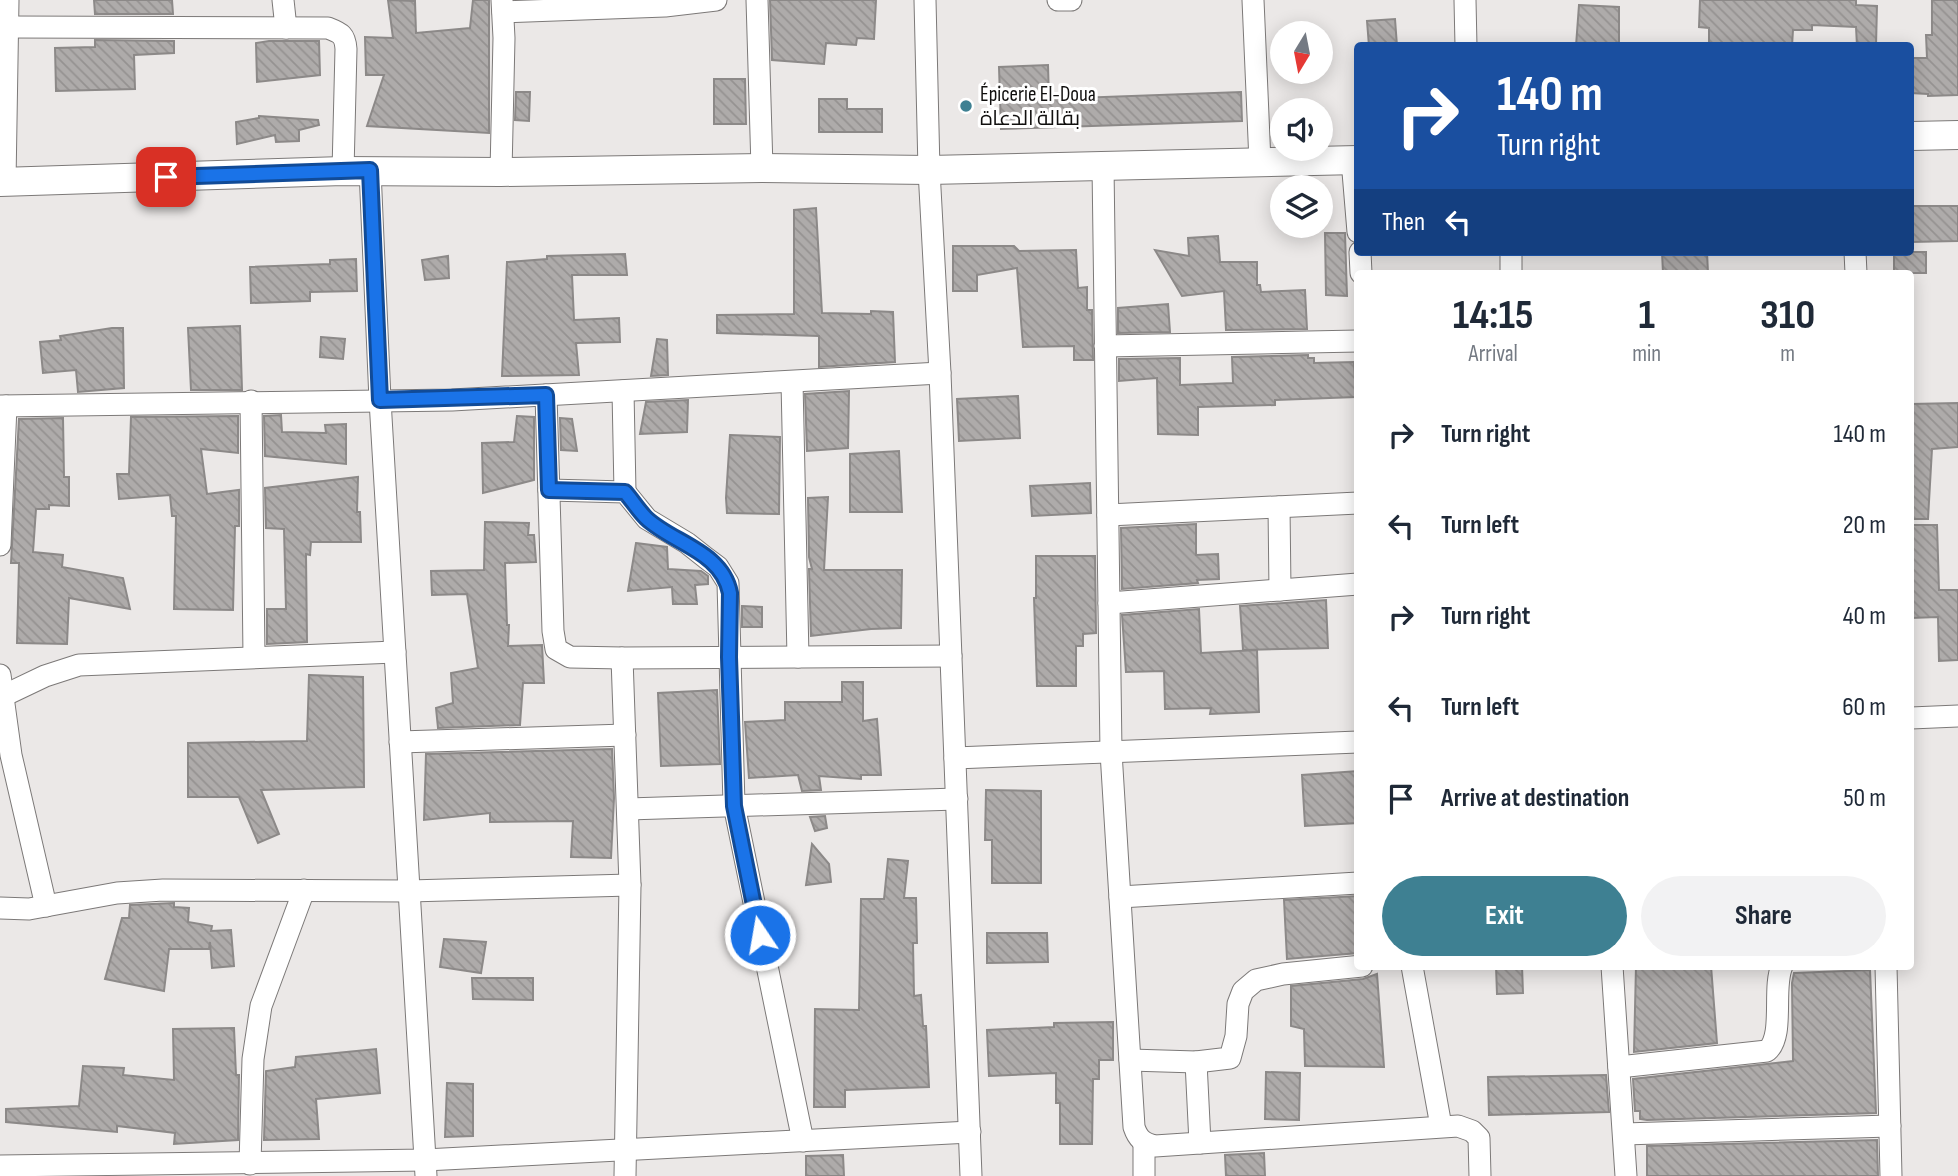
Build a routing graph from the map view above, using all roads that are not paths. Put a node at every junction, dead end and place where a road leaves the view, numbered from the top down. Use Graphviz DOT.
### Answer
graph roads {
  1 [pos="8,0"];
  2 [pos="283,0"];
  3 [pos="716,0"];
  4 [pos="757,0"];
  5 [pos="925,0"];
  6 [pos="1061,0"];
  7 [pos="1071,0"];
  8 [pos="1253,0"];
  9 [pos="1465,0"];
  10 [pos="503,6"];
  11 [pos="9,27"];
  12 [pos="286,28"];
  13 [pos="1466,42"];
  14 [pos="1958,135"];
  15 [pos="1914,136"];
  16 [pos="1354,160"];
  17 [pos="1260,162"];
  18 [pos="1103,166"];
  19 [pos="762,168"];
  20 [pos="356,170"];
  21 [pos="929,170"];
  22 [pos="501,172"];
  23 [pos="3,182"];
  24 [pos="1354,341"];
  25 [pos="1105,346"];
  26 [pos="940,373"];
  27 [pos="792,382"];
  28 [pos="623,391"];
  29 [pos="546,395"];
  30 [pos="380,400"];
  31 [pos="251,401"];
  32 [pos="3,406"];
  33 [pos="549,490"];
  34 [pos="625,492"];
  35 [pos="1354,503"];
  36 [pos="1279,507"];
  37 [pos="1108,515"];
  38 [pos="0,545"];
  39 [pos="1354,584"];
  40 [pos="1280,590"];
  41 [pos="1109,603"];
  42 [pos="395,652"];
  43 [pos="951,656"];
  44 [pos="254,657"];
  45 [pos="729,657"];
  46 [pos="798,657"];
  47 [pos="622,658"];
  48 [pos="1,685"];
  49 [pos="1958,716"];
  50 [pos="1914,719"];
  51 [pos="625,735"];
  52 [pos="400,742"];
  53 [pos="1354,742"];
  54 [pos="1111,752"];
  55 [pos="955,758"];
  56 [pos="957,799"];
  57 [pos="734,806"];
  58 [pos="628,809"];
  59 [pos="1354,883"];
  60 [pos="630,885"];
  61 [pos="304,890"];
  62 [pos="409,891"];
  63 [pos="1120,897"];
  64 [pos="46,906"];
  65 [pos="0,908"];
  66 [pos="1354,967"];
  67 [pos="1413,970"];
  68 [pos="1612,970"];
  69 [pos="1781,970"];
  70 [pos="1885,970"];
  71 [pos="1130,1060"];
  72 [pos="1196,1062"];
  73 [pos="1619,1067"];
  74 [pos="1441,1126"];
  75 [pos="1890,1126"];
  76 [pos="970,1132"];
  77 [pos="1624,1134"];
  78 [pos="803,1141"];
  79 [pos="1144,1143"];
  80 [pos="1200,1143"];
  81 [pos="626,1151"];
  82 [pos="250,1164"];
  83 [pos="0,1166"];
  84 [pos="425,1168"];
  85 [pos="625,1176"];
  86 [pos="971,1176"];
  87 [pos="1144,1176"];
  88 [pos="1480,1176"];
  89 [pos="1626,1176"];
  90 [pos="1891,1176"];
  1 -- 11 [label="street"];
  2 -- 12 [label="street"];
  3 -- 10 [label="street"];
  4 -- 19 [label="street"];
  5 -- 21 [label="street"];
  6 -- 7 [label="street"];
  8 -- 17 [label="street"];
  9 -- 13 [label="street"];
  10 -- 22 [label="street"];
  11 -- 12 [label="street"];
  11 -- 23 [label="street"];
  12 -- 20 [label="street"];
  14 -- 15 [label="main road"];
  16 -- 17 [label="main road"];
  17 -- 18 [label="main road"];
  18 -- 21 [label="main road"];
  18 -- 25 [label="street"];
  19 -- 21 [label="main road"];
  19 -- 22 [label="main road"];
  20 -- 22 [label="main road"];
  20 -- 23 [label="main road"];
  20 -- 30 [label="street"];
  21 -- 26 [label="street"];
  24 -- 25 [label="street"];
  25 -- 37 [label="street"];
  26 -- 27 [label="street"];
  26 -- 43 [label="street"];
  27 -- 28 [label="street"];
  27 -- 46 [label="street"];
  28 -- 29 [label="street"];
  28 -- 34 [label="street"];
  29 -- 30 [label="street"];
  29 -- 33 [label="street"];
  30 -- 31 [label="street"];
  30 -- 42 [label="street"];
  31 -- 32 [label="street"];
  31 -- 44 [label="street"];
  32 -- 38 [label="street"];
  33 -- 34 [label="street"];
  33 -- 47 [label="street"];
  34 -- 45 [label="street"];
  35 -- 36 [label="street"];
  36 -- 37 [label="street"];
  36 -- 40 [label="street"];
  37 -- 41 [label="street"];
  39 -- 40 [label="street"];
  40 -- 41 [label="street"];
  41 -- 54 [label="street"];
  42 -- 44 [label="street"];
  42 -- 52 [label="street"];
  43 -- 46 [label="street"];
  43 -- 55 [label="street"];
  44 -- 48 [label="street"];
  45 -- 46 [label="street"];
  45 -- 47 [label="street"];
  45 -- 57 [label="street"];
  47 -- 51 [label="street"];
  48 -- 64 [label="street"];
  49 -- 50 [label="street"];
  51 -- 52 [label="street"];
  51 -- 58 [label="street"];
  52 -- 62 [label="street"];
  53 -- 54 [label="street"];
  54 -- 55 [label="street"];
  54 -- 63 [label="street"];
  55 -- 56 [label="street"];
  56 -- 57 [label="street"];
  56 -- 76 [label="street"];
  57 -- 58 [label="street"];
  57 -- 78 [label="street"];
  58 -- 60 [label="street"];
  59 -- 63 [label="street"];
  60 -- 62 [label="street"];
  60 -- 81 [label="street"];
  61 -- 62 [label="street"];
  61 -- 64 [label="street"];
  61 -- 82 [label="street"];
  62 -- 84 [label="street"];
  63 -- 71 [label="street"];
  64 -- 65 [label="street"];
  66 -- 72 [label="street"];
  67 -- 74 [label="street"];
  68 -- 73 [label="street"];
  69 -- 73 [label="street"];
  70 -- 75 [label="street"];
  71 -- 72 [label="street"];
  71 -- 79 [label="street"];
  72 -- 80 [label="street"];
  73 -- 77 [label="street"];
  74 -- 80 [label="street"];
  74 -- 88 [label="street"];
  75 -- 77 [label="street"];
  75 -- 90 [label="street"];
  76 -- 78 [label="street"];
  76 -- 86 [label="street"];
  77 -- 89 [label="street"];
  78 -- 81 [label="street"];
  79 -- 80 [label="street"];
  79 -- 87 [label="street"];
  81 -- 84 [label="street"];
  81 -- 85 [label="street"];
  82 -- 83 [label="street"];
  82 -- 84 [label="street"];
}
